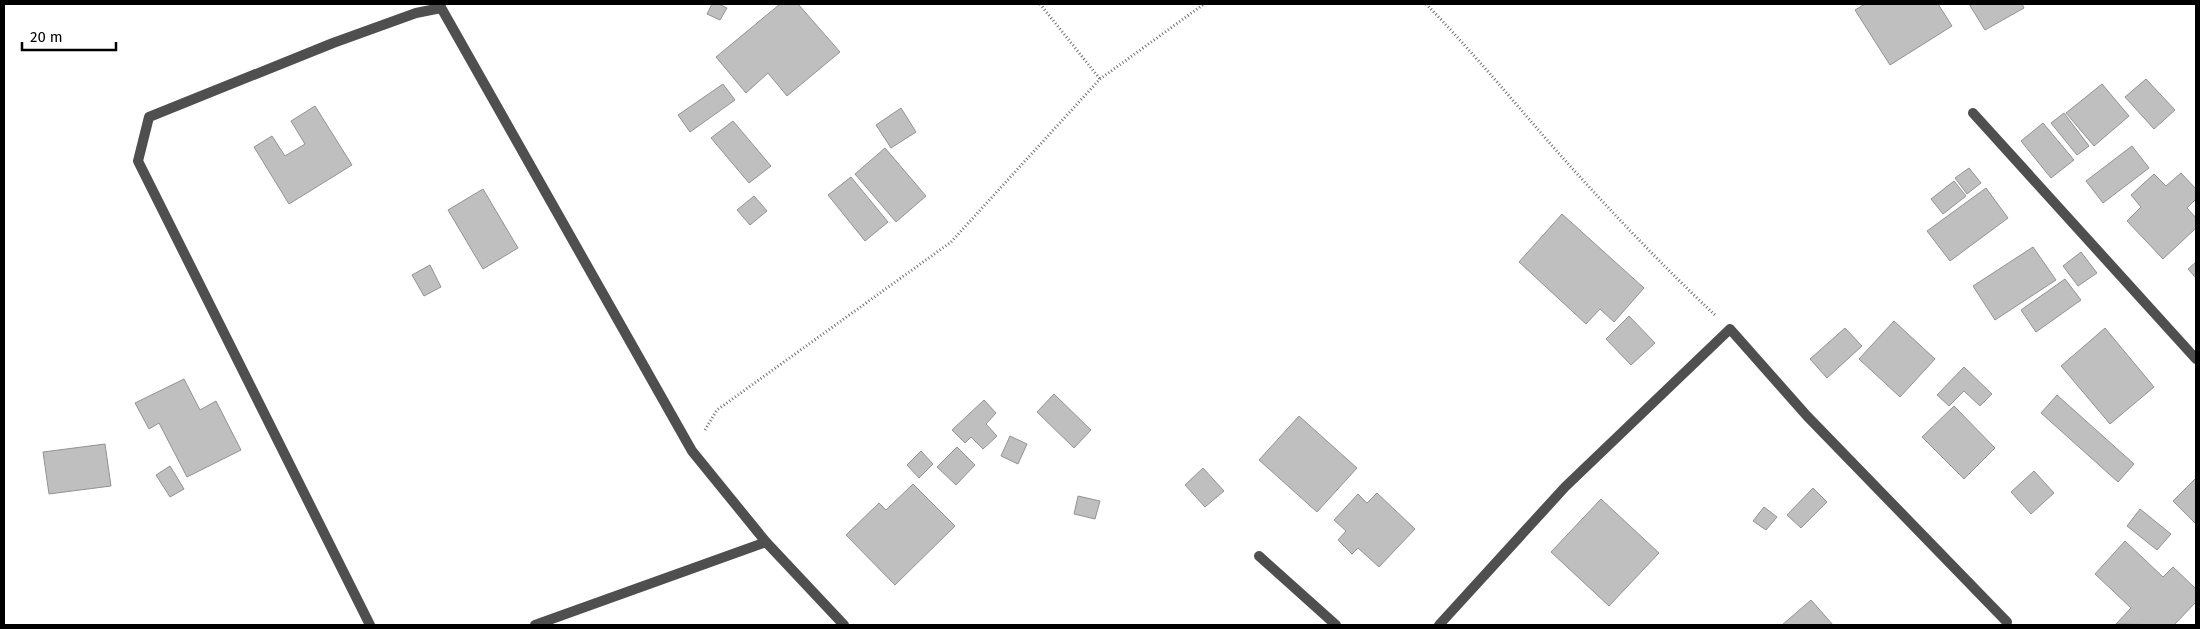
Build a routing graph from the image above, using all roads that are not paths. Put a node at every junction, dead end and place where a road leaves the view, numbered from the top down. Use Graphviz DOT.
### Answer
graph roads {
  1 [pos="440,6"];
  2 [pos="1973,113"];
  3 [pos="2196,359"];
  4 [pos="766,542"];
  5 [pos="1259,556"];
  6 [pos="2007,624"];
  7 [pos="370,625"];
  8 [pos="536,625"];
  9 [pos="844,625"];
  10 [pos="1336,625"];
  11 [pos="1439,625"];
  1 -- 4 [label="street"];
  1 -- 7 [label="street"];
  2 -- 3 [label="street"];
  4 -- 8 [label="street"];
  4 -- 9 [label="street"];
  5 -- 10 [label="street"];
  6 -- 11 [label="street"];
}
